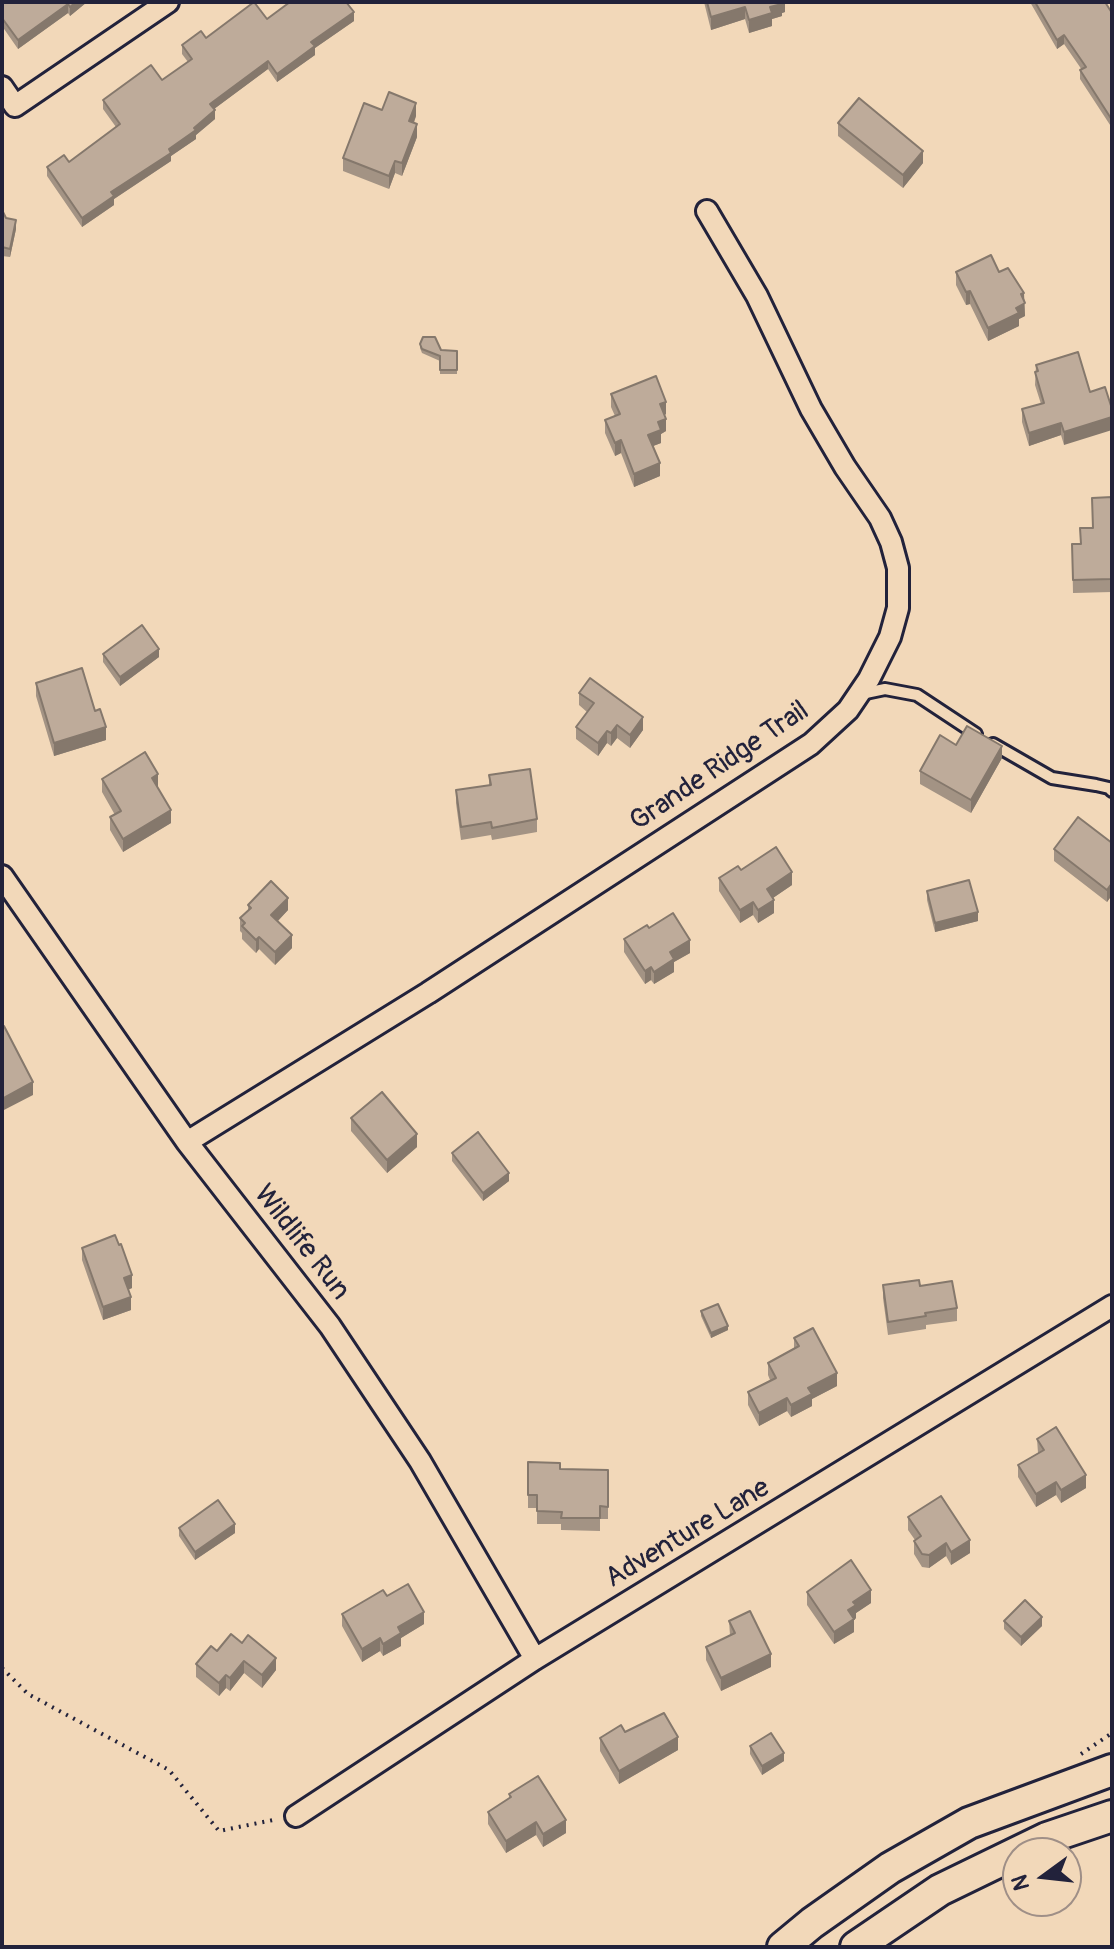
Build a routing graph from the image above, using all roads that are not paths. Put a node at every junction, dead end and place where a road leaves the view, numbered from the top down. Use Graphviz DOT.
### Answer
graph roads {
  1 [pos="168,2"];
  2 [pos="2,87"];
  3 [pos="707,211"];
  4 [pos="859,694"];
  5 [pos="1112,791"];
  6 [pos="2,876"];
  7 [pos="187,1142"];
  8 [pos="1112,1306"];
  9 [pos="535,1659"];
  10 [pos="1112,1770"];
  11 [pos="296,1816"];
  12 [pos="1112,1816"];
  13 [pos="783,1947"];
  14 [pos="856,1947"];
  1 -- 2 [label="street"];
  3 -- 4 [label="street, Grande Ridge Trail"];
  4 -- 5 [label="lane"];
  4 -- 7 [label="street, Grande Ridge Trail"];
  6 -- 7 [label="street, Wildlife Run"];
  7 -- 9 [label="street, Wildlife Run"];
  8 -- 9 [label="street, Adventure Lane"];
  9 -- 11 [label="street, Adventure Lane"];
  10 -- 13 [label="street"];
  12 -- 14 [label="street"];
}
